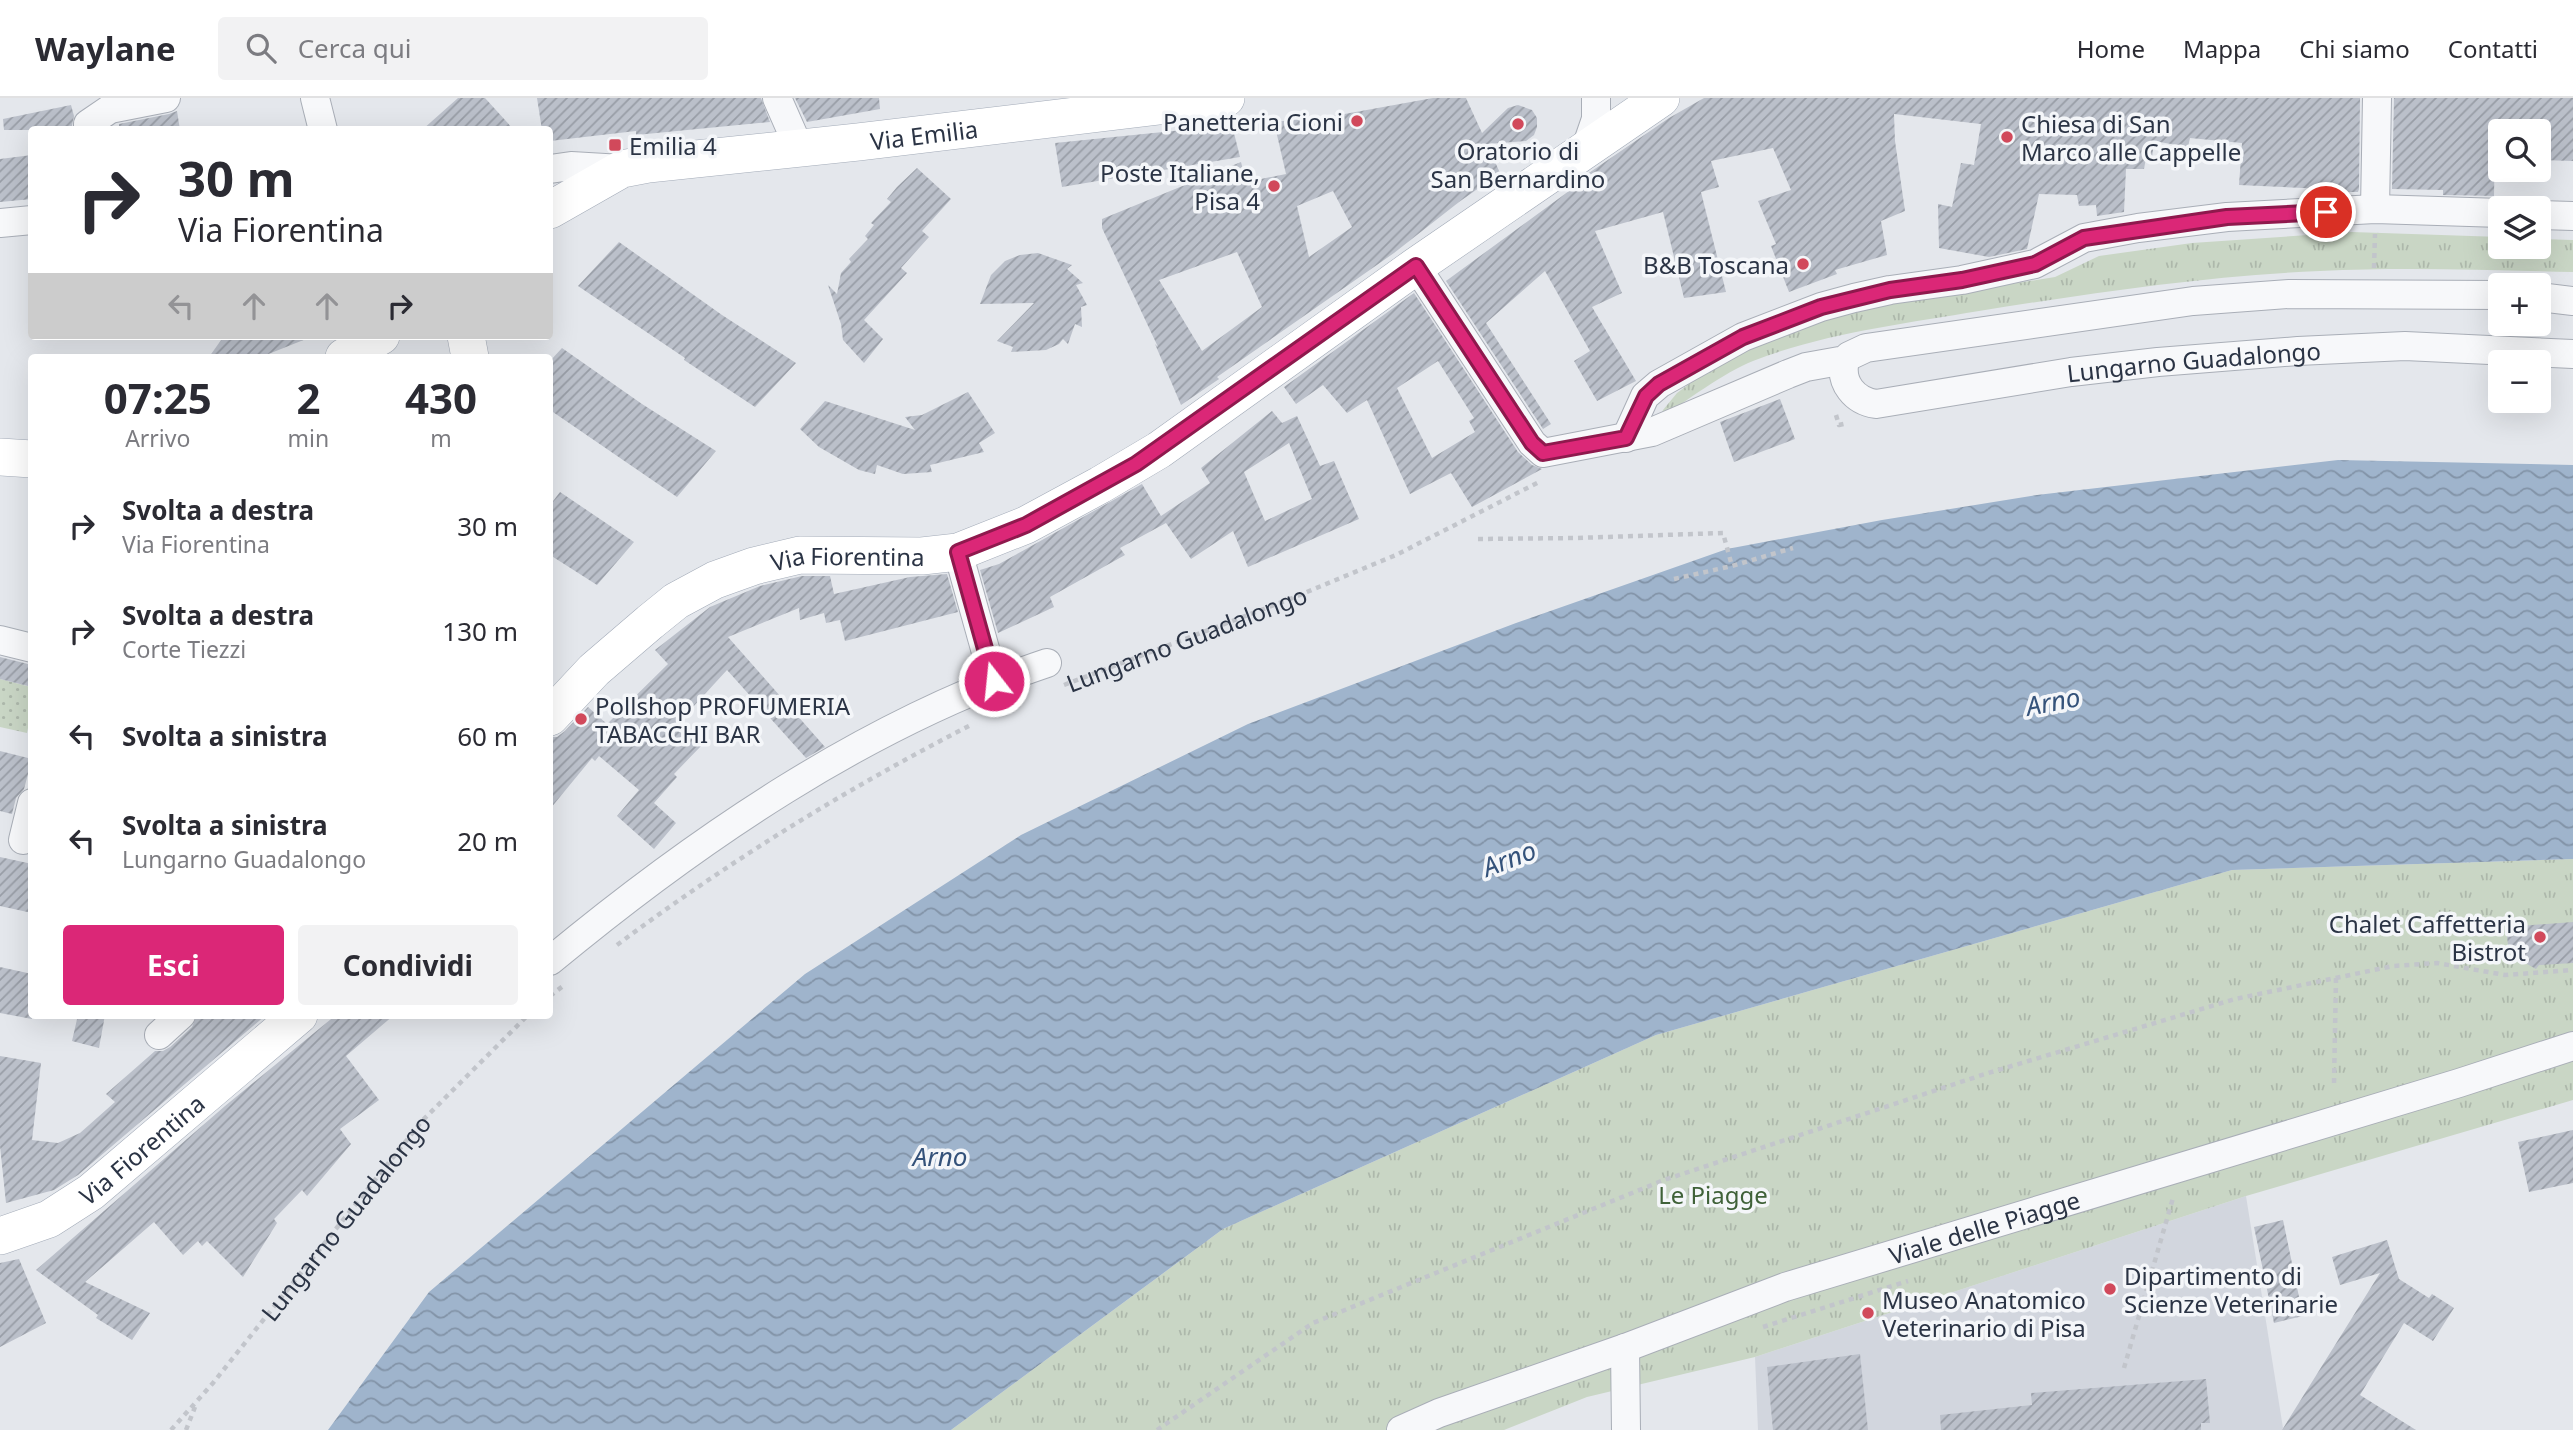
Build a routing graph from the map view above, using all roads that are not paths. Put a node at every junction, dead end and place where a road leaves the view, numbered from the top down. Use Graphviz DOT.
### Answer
graph roads {
  1 [pos="166,98"];
  2 [pos="315,98"];
  3 [pos="777,98"];
  4 [pos="1226,98"];
  5 [pos="1595,98"];
  6 [pos="1661,98"];
  7 [pos="2377,98"];
  8 [pos="88,126"];
  9 [pos="322,126"];
  10 [pos="799,148"];
  11 [pos="1585,151"];
  12 [pos="553,169"];
  13 [pos="622,169"];
  14 [pos="553,208"];
  15 [pos="2375,209"];
  16 [pos="2488,213"];
  17 [pos="2551,215"];
  18 [pos="2573,216"];
  19 [pos="28,220"];
  20 [pos="0,223"];
  21 [pos="1416,266"];
  22 [pos="2488,295"];
  23 [pos="2551,299"];
  24 [pos="2573,300"];
  25 [pos="374,340"];
  26 [pos="349,354"];
  27 [pos="2573,354"];
  28 [pos="1845,360"];
  29 [pos="1626,438"];
  30 [pos="0,457"];
  31 [pos="28,458"];
  32 [pos="958,552"];
  33 [pos="0,640"];
  34 [pos="28,647"];
  35 [pos="1050,676"];
  36 [pos="994,681"];
  37 [pos="553,714"];
  38 [pos="28,813"];
  39 [pos="18,839"];
  40 [pos="553,959"];
  41 [pos="177,1019"];
  42 [pos="291,1019"];
  43 [pos="272,1028"];
  44 [pos="159,1035"];
  45 [pos="2573,1046"];
  46 [pos="0,1236"];
  47 [pos="1625,1348"];
  48 [pos="1401,1430"];
  49 [pos="1626,1430"];
  1 -- 8 [label="street"];
  2 -- 9 [label="street"];
  3 -- 10 [label="street"];
  4 -- 10 [label="main road, Via Emilia"];
  5 -- 11 [label="street"];
  6 -- 11 [label="main road, Via Fiorentina"];
  7 -- 15 [label="street"];
  10 -- 13 [label="main road, Via Emilia"];
  11 -- 21 [label="main road, Via Fiorentina"];
  12 -- 13 [label="street, Via Emilia"];
  13 -- 14 [label="main road, Via Emilia"];
  15 -- 16 [label="street"];
  15 -- 29 [label="street"];
  17 -- 18 [label="street"];
  19 -- 20 [label="street"];
  21 -- 29 [label="street"];
  21 -- 32 [label="main road, Via Fiorentina"];
  22 -- 28 [label="street"];
  23 -- 24 [label="street"];
  25 -- 26 [label="main road"];
  27 -- 28 [label="street, Lungarno Guadalongo"];
  28 -- 29 [label="street"];
  30 -- 31 [label="main road"];
  32 -- 36 [label="street"];
  32 -- 37 [label="main road, Via Fiorentina"];
  33 -- 34 [label="street"];
  35 -- 36 [label="street"];
  36 -- 40 [label="street"];
  38 -- 39 [label="street"];
  41 -- 44 [label="street"];
  42 -- 43 [label="main road, Via Fiorentina"];
  43 -- 46 [label="main road, Via Fiorentina"];
  45 -- 47 [label="street, Viale delle Piagge"];
  47 -- 48 [label="street, Viale delle Piagge"];
  47 -- 49 [label="street"];
}
